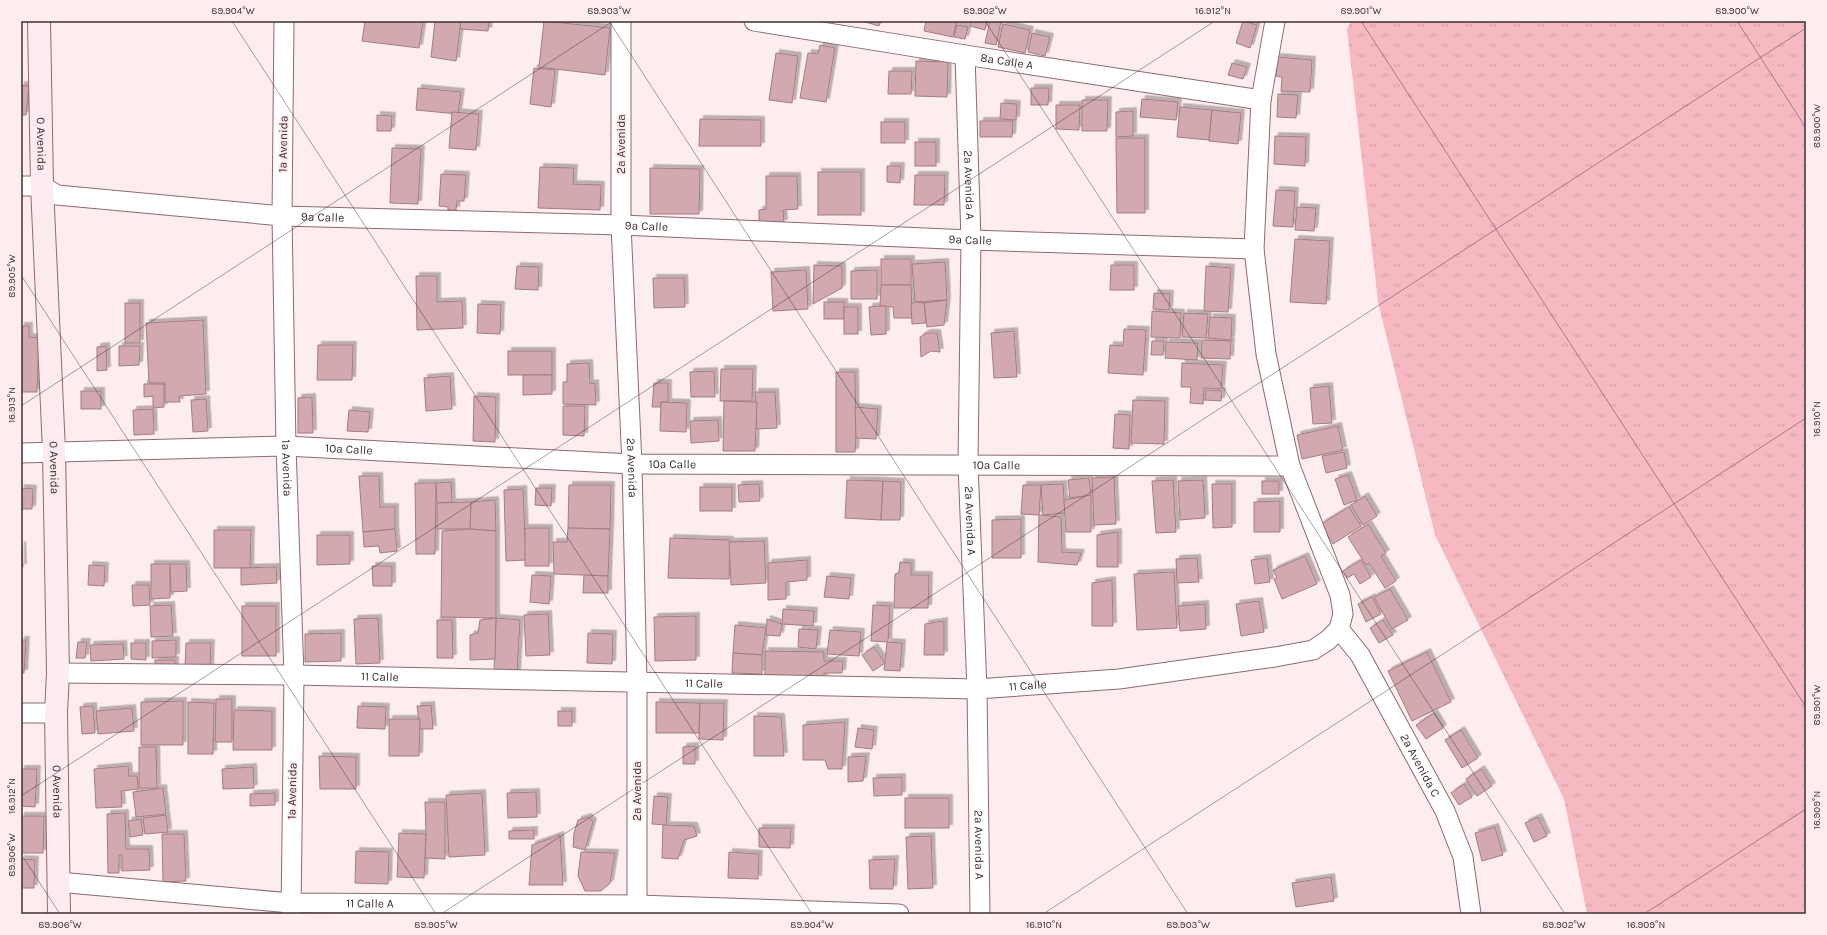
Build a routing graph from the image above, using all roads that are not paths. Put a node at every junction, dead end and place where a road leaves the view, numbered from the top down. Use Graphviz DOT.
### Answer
graph roads {
  1 [pos="39,21"];
  2 [pos="284,21"];
  3 [pos="622,21"];
  4 [pos="754,21"];
  5 [pos="1275,21"];
  6 [pos="832,27"];
  7 [pos="965,55"];
  8 [pos="1261,100"];
  9 [pos="21,186"];
  10 [pos="42,186"];
  11 [pos="282,216"];
  12 [pos="621,224"];
  13 [pos="971,240"];
  14 [pos="1254,249"];
  15 [pos="286,446"];
  16 [pos="54,451"];
  17 [pos="21,452"];
  18 [pos="632,464"];
  19 [pos="968,464"];
  20 [pos="1290,466"];
  21 [pos="1339,629"];
  22 [pos="58,673"];
  23 [pos="294,674"];
  24 [pos="637,683"];
  25 [pos="977,689"];
  26 [pos="21,713"];
  27 [pos="56,713"];
  28 [pos="58,882"];
  29 [pos="291,908"];
  30 [pos="637,909"];
  31 [pos="58,914"];
  32 [pos="898,914"];
  33 [pos="980,914"];
  34 [pos="1471,914"];
  1 -- 10 [label="street, 0 Avenida"];
  2 -- 11 [label="street, 1a Avenida"];
  3 -- 12 [label="street, 2a Avenida"];
  4 -- 6 [label="street, 8a Calle A"];
  5 -- 8 [label="street"];
  6 -- 7 [label="street, 8a Calle A"];
  7 -- 8 [label="street, 8a Calle A"];
  7 -- 13 [label="street, 2a Avenida A"];
  8 -- 14 [label="street"];
  9 -- 10 [label="street"];
  10 -- 11 [label="street, 9a Calle"];
  10 -- 16 [label="street, 0 Avenida"];
  11 -- 12 [label="street, 9a Calle"];
  11 -- 15 [label="street, 1a Avenida"];
  12 -- 13 [label="street, 9a Calle"];
  12 -- 18 [label="street, 2a Avenida"];
  13 -- 14 [label="street, 9a Calle"];
  13 -- 19 [label="street, 2a Avenida A"];
  14 -- 20 [label="street"];
  15 -- 16 [label="street, 10a Calle"];
  15 -- 18 [label="street, 10a Calle"];
  15 -- 23 [label="street, 1a Avenida"];
  16 -- 17 [label="street, 10a Calle"];
  16 -- 22 [label="street, 0 Avenida"];
  18 -- 19 [label="street, 10a Calle"];
  18 -- 24 [label="street, 2a Avenida"];
  19 -- 20 [label="street, 10a Calle"];
  19 -- 25 [label="street, 2a Avenida A"];
  20 -- 21 [label="street"];
  21 -- 25 [label="street, 11 Calle"];
  21 -- 34 [label="street, 2a Avenida C"];
  22 -- 23 [label="street, 11 Calle"];
  22 -- 27 [label="street, 0 Avenida"];
  23 -- 24 [label="street, 11 Calle"];
  23 -- 29 [label="street, 1a Avenida"];
  24 -- 25 [label="street, 11 Calle"];
  24 -- 30 [label="street, 2a Avenida"];
  25 -- 33 [label="street, 2a Avenida A"];
  26 -- 27 [label="street"];
  27 -- 28 [label="street, 0 Avenida"];
  28 -- 29 [label="street, 11 Calle A"];
  28 -- 31 [label="street, 0 Avenida"];
  29 -- 30 [label="street, 11 Calle A"];
  30 -- 32 [label="street, 11 Calle A"];
}
